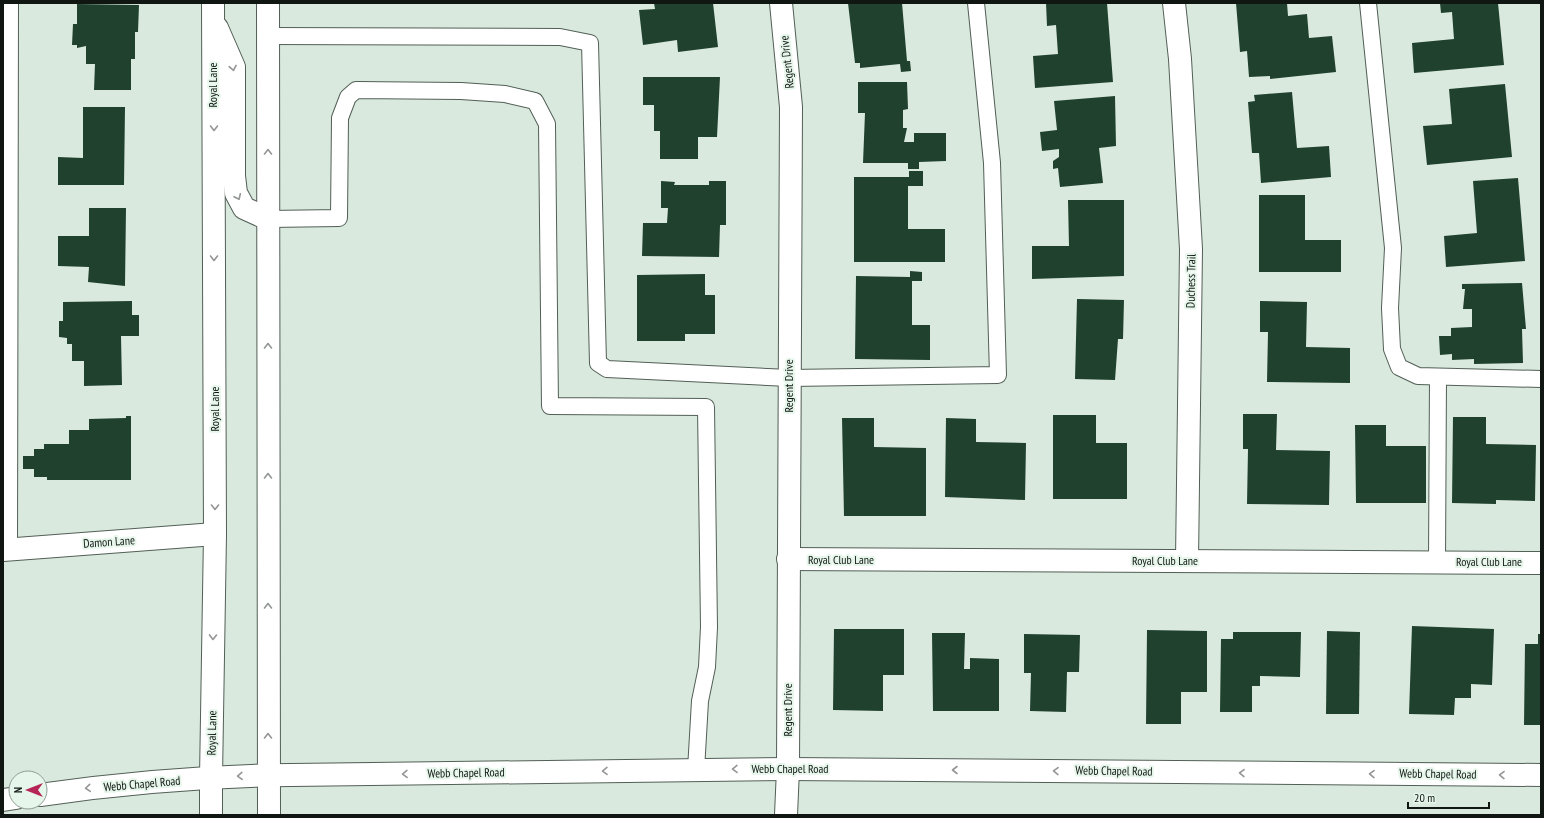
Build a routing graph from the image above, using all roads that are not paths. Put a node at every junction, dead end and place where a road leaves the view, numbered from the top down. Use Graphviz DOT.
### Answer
graph roads {
  1 [pos="10,3"];
  2 [pos="268,3"];
  3 [pos="781,3"];
  4 [pos="976,3"];
  5 [pos="1174,3"];
  6 [pos="1368,3"];
  7 [pos="213,11"];
  8 [pos="268,36"];
  9 [pos="268,219"];
  10 [pos="1438,377"];
  11 [pos="789,378"];
  12 [pos="1541,379"];
  13 [pos="215,534"];
  14 [pos="6,550"];
  15 [pos="788,560"];
  16 [pos="1186,561"];
  17 [pos="1437,562"];
  18 [pos="1541,563"];
  19 [pos="788,769"];
  20 [pos="696,770"];
  21 [pos="268,775"];
  22 [pos="1541,775"];
  23 [pos="211,778"];
  24 [pos="48,794"];
  25 [pos="211,815"];
  26 [pos="269,815"];
  27 [pos="786,815"];
  1 -- 14 [label="lane"];
  2 -- 8 [label="main road"];
  3 -- 11 [label="main road, Regent Drive"];
  4 -- 11 [label="lane"];
  5 -- 16 [label="main road, Duchess Trail"];
  6 -- 10 [label="lane"];
  7 -- 9 [label="main road, one-way"];
  7 -- 13 [label="main road, Royal Lane, one-way"];
  9 -- 8 [label="main road, one-way"];
  8 -- 11 [label="lane"];
  9 -- 20 [label="lane"];
  21 -- 9 [label="main road, one-way"];
  10 -- 12 [label="lane"];
  10 -- 17 [label="lane"];
  11 -- 15 [label="main road, Regent Drive"];
  13 -- 14 [label="main road, Damon Lane"];
  13 -- 23 [label="main road, Royal Lane, one-way"];
  15 -- 16 [label="main road, Royal Club Lane"];
  15 -- 19 [label="main road, Regent Drive"];
  16 -- 17 [label="main road, Royal Club Lane"];
  17 -- 18 [label="main road, Royal Club Lane"];
  19 -- 20 [label="main road, Webb Chapel Road, one-way"];
  22 -- 19 [label="main road, Webb Chapel Road, one-way"];
  19 -- 27 [label="main road, Regent Drive"];
  20 -- 21 [label="main road, Webb Chapel Road, one-way"];
  21 -- 23 [label="main road, Webb Chapel Road, one-way"];
  21 -- 26 [label="main road"];
  23 -- 24 [label="main road, Webb Chapel Road, one-way"];
  23 -- 25 [label="main road, Royal Lane"];
}
